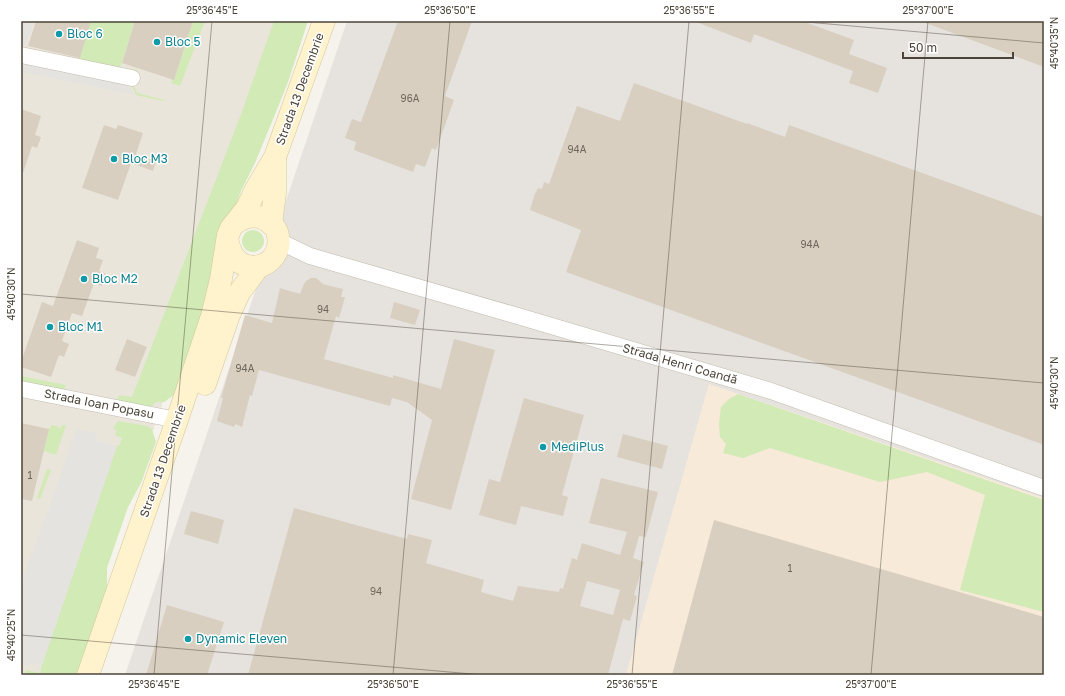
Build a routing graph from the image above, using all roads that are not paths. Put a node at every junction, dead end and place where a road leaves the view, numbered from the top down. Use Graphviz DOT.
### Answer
graph roads {
  1 [pos="324,21"];
  2 [pos="21,55"];
  3 [pos="132,78"];
  4 [pos="275,157"];
  5 [pos="237,222"];
  6 [pos="228,243"];
  7 [pos="270,246"];
  8 [pos="21,389"];
  9 [pos="177,420"];
  10 [pos="1044,488"];
  11 [pos="88,675"];
  12 [pos="104,675"];
  1 -- 4 [label="main road, Strada 13 Decembrie"];
  2 -- 3 [label="street"];
  4 -- 5 [label="main road, Strada 13 Decembrie"];
  4 -- 7 [label="main road, Strada 13 Decembrie"];
  5 -- 6 [label="main road, Strada 13 Decembrie"];
  5 -- 7 [label="main road"];
  6 -- 7 [label="main road"];
  6 -- 9 [label="main road, Strada 13 Decembrie"];
  7 -- 10 [label="street, Strada Henri Coandă"];
  7 -- 12 [label="main road, Strada 13 Decembrie"];
  8 -- 9 [label="street, Strada Ioan Popasu"];
  9 -- 11 [label="main road, Strada 13 Decembrie"];
}
